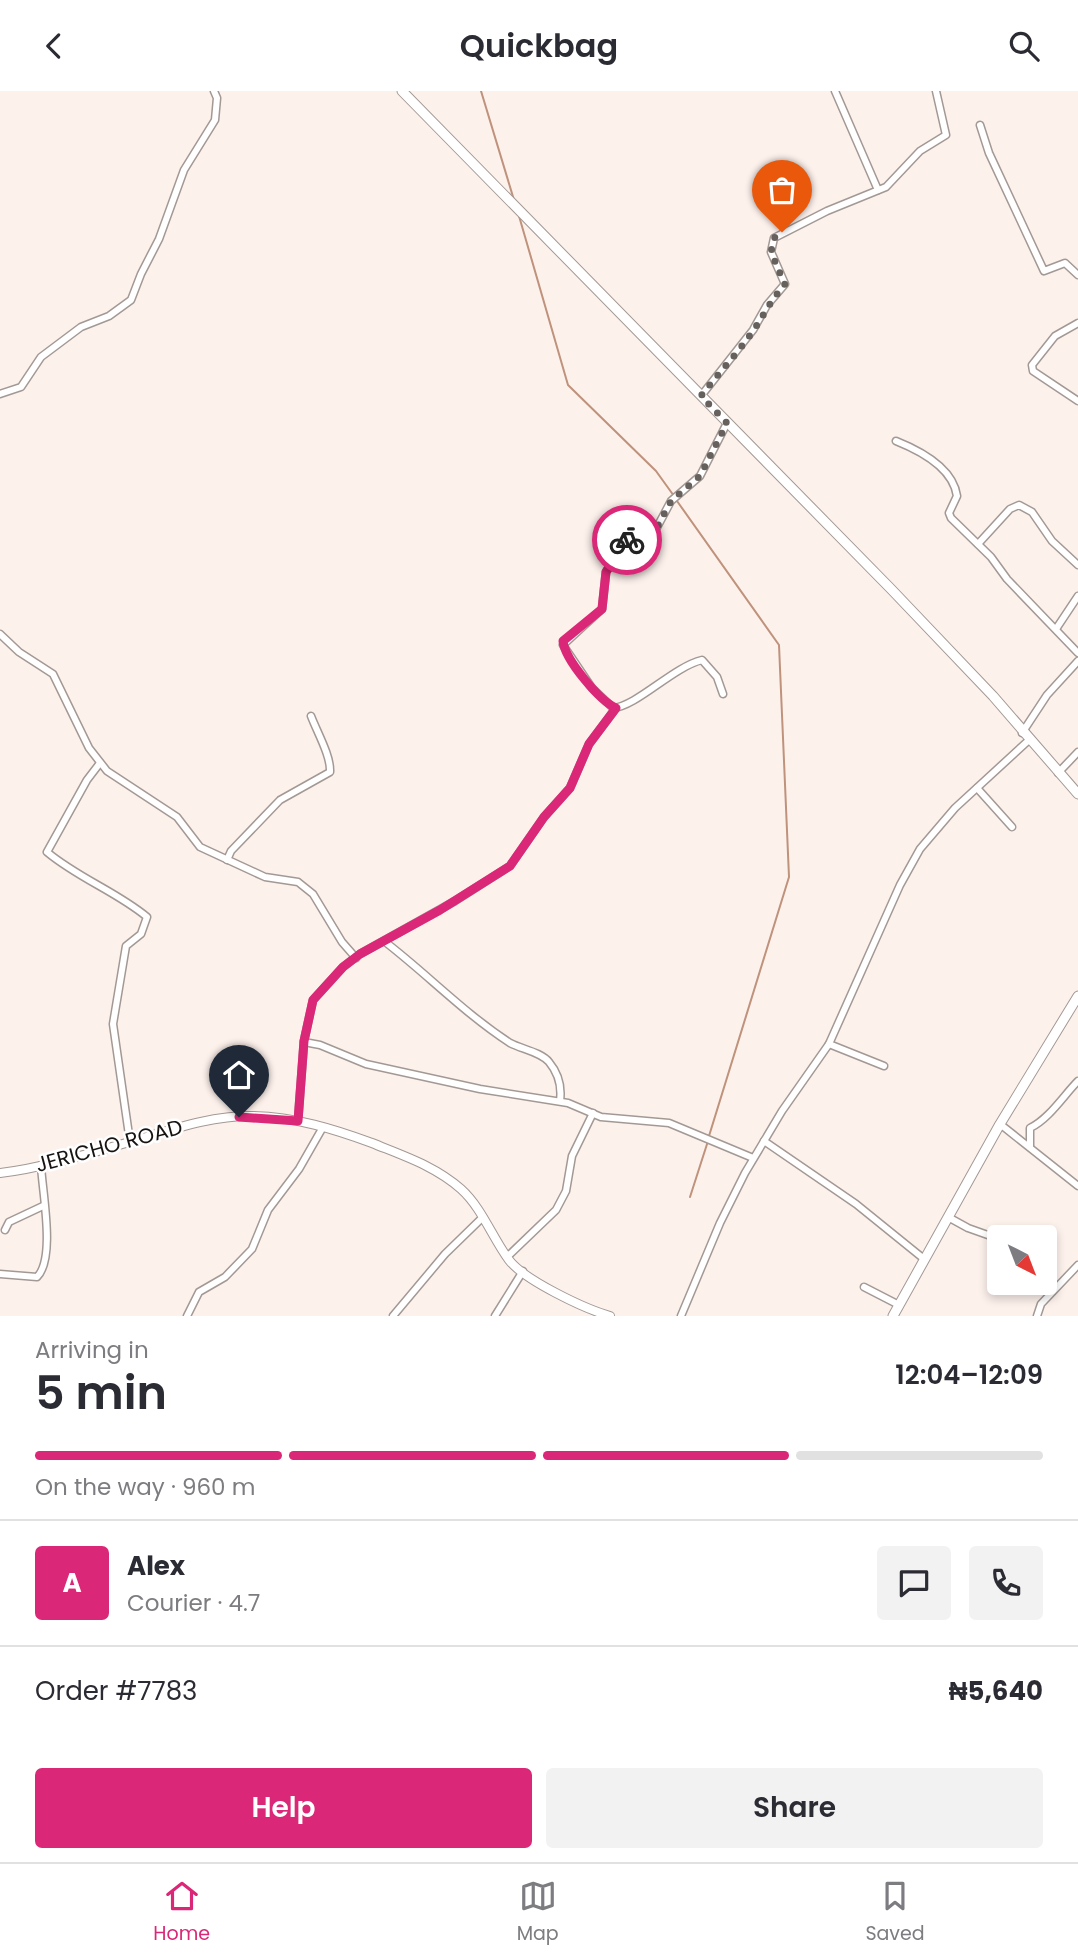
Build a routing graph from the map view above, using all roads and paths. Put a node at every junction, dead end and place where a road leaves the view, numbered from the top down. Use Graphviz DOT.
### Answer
graph roads {
  1 [pos="214,91"];
  2 [pos="402,91"];
  3 [pos="835,91"];
  4 [pos="936,91"];
  5 [pos="980,125"];
  6 [pos="878,190"];
  7 [pos="1078,275"];
  8 [pos="1078,323"];
  9 [pos="0,394"];
  10 [pos="701,396"];
  11 [pos="1078,401"];
  12 [pos="727,423"];
  13 [pos="896,441"];
  14 [pos="978,544"];
  15 [pos="1078,565"];
  16 [pos="1078,596"];
  17 [pos="1056,629"];
  18 [pos="0,634"];
  19 [pos="1078,653"];
  20 [pos="1078,661"];
  21 [pos="723,694"];
  22 [pos="616,708"];
  23 [pos="311,716"];
  24 [pos="1022,733"];
  25 [pos="1029,740"];
  26 [pos="1078,752"];
  27 [pos="100,763"];
  28 [pos="1058,773"];
  29 [pos="976,788"];
  30 [pos="1078,793"];
  31 [pos="1012,827"];
  32 [pos="227,860"];
  33 [pos="384,941"];
  34 [pos="356,958"];
  35 [pos="1078,996"];
  36 [pos="304,1042"];
  37 [pos="829,1044"];
  38 [pos="884,1066"];
  39 [pos="1078,1081"];
  40 [pos="560,1101"];
  41 [pos="593,1113"];
  42 [pos="298,1121"];
  43 [pos="1000,1124"];
  44 [pos="323,1127"];
  45 [pos="764,1141"];
  46 [pos="130,1142"];
  47 [pos="1030,1147"];
  48 [pos="753,1158"];
  49 [pos="41,1165"];
  50 [pos="0,1173"];
  51 [pos="1078,1186"];
  52 [pos="43,1206"];
  53 [pos="483,1217"];
  54 [pos="948,1217"];
  55 [pos="5,1230"];
  56 [pos="987,1234"];
  57 [pos="507,1257"];
  58 [pos="924,1259"];
  59 [pos="1078,1265"];
  60 [pos="523,1271"];
  61 [pos="0,1274"];
  62 [pos="864,1287"];
  63 [pos="899,1305"];
  64 [pos="594,1313"];
  65 [pos="187,1316"];
  66 [pos="393,1316"];
  67 [pos="495,1316"];
  68 [pos="610,1316"];
  69 [pos="681,1316"];
  70 [pos="893,1316"];
  71 [pos="1037,1316"];
  1 -- 9 [label="street"];
  2 -- 10 [label="main road"];
  3 -- 6 [label="street"];
  4 -- 6 [label="street"];
  5 -- 7 [label="street"];
  6 -- 10 [label="street"];
  8 -- 11 [label="street"];
  10 -- 12 [label="main road"];
  12 -- 22 [label="street"];
  12 -- 24 [label="main road"];
  13 -- 14 [label="street"];
  14 -- 15 [label="street"];
  14 -- 17 [label="street"];
  16 -- 17 [label="street"];
  17 -- 19 [label="street"];
  18 -- 27 [label="street"];
  20 -- 24 [label="street"];
  21 -- 22 [label="street"];
  22 -- 33 [label="street"];
  23 -- 32 [label="street"];
  24 -- 25 [label="main road"];
  25 -- 28 [label="main road"];
  25 -- 29 [label="street"];
  26 -- 28 [label="street"];
  27 -- 32 [label="street"];
  27 -- 46 [label="street"];
  28 -- 30 [label="main road"];
  29 -- 31 [label="street"];
  29 -- 37 [label="street"];
  32 -- 34 [label="street"];
  33 -- 34 [label="street"];
  33 -- 40 [label="street"];
  34 -- 36 [label="street"];
  35 -- 43 [label="main road"];
  36 -- 40 [label="street"];
  36 -- 42 [label="street"];
  37 -- 38 [label="street"];
  37 -- 45 [label="street"];
  39 -- 47 [label="street"];
  40 -- 41 [label="street"];
  41 -- 48 [label="street"];
  41 -- 57 [label="street"];
  42 -- 44 [label="street, JERICHO ROAD"];
  42 -- 46 [label="street, JERICHO ROAD"];
  43 -- 47 [label="street"];
  43 -- 54 [label="main road"];
  44 -- 53 [label="street, JERICHO ROAD"];
  44 -- 65 [label="street"];
  45 -- 48 [label="street"];
  45 -- 58 [label="street"];
  46 -- 49 [label="street, JERICHO ROAD"];
  47 -- 51 [label="street"];
  48 -- 69 [label="street"];
  49 -- 50 [label="street, JERICHO ROAD"];
  49 -- 52 [label="street"];
  52 -- 55 [label="street"];
  52 -- 61 [label="street"];
  53 -- 57 [label="street, JERICHO ROAD"];
  53 -- 66 [label="street"];
  54 -- 56 [label="street"];
  54 -- 58 [label="main road"];
  57 -- 60 [label="street, JERICHO ROAD"];
  58 -- 63 [label="main road"];
  59 -- 71 [label="street"];
  60 -- 64 [label="street, JERICHO ROAD"];
  60 -- 67 [label="street"];
  62 -- 63 [label="street"];
  63 -- 70 [label="main road"];
  64 -- 68 [label="street, JERICHO ROAD"];
}
